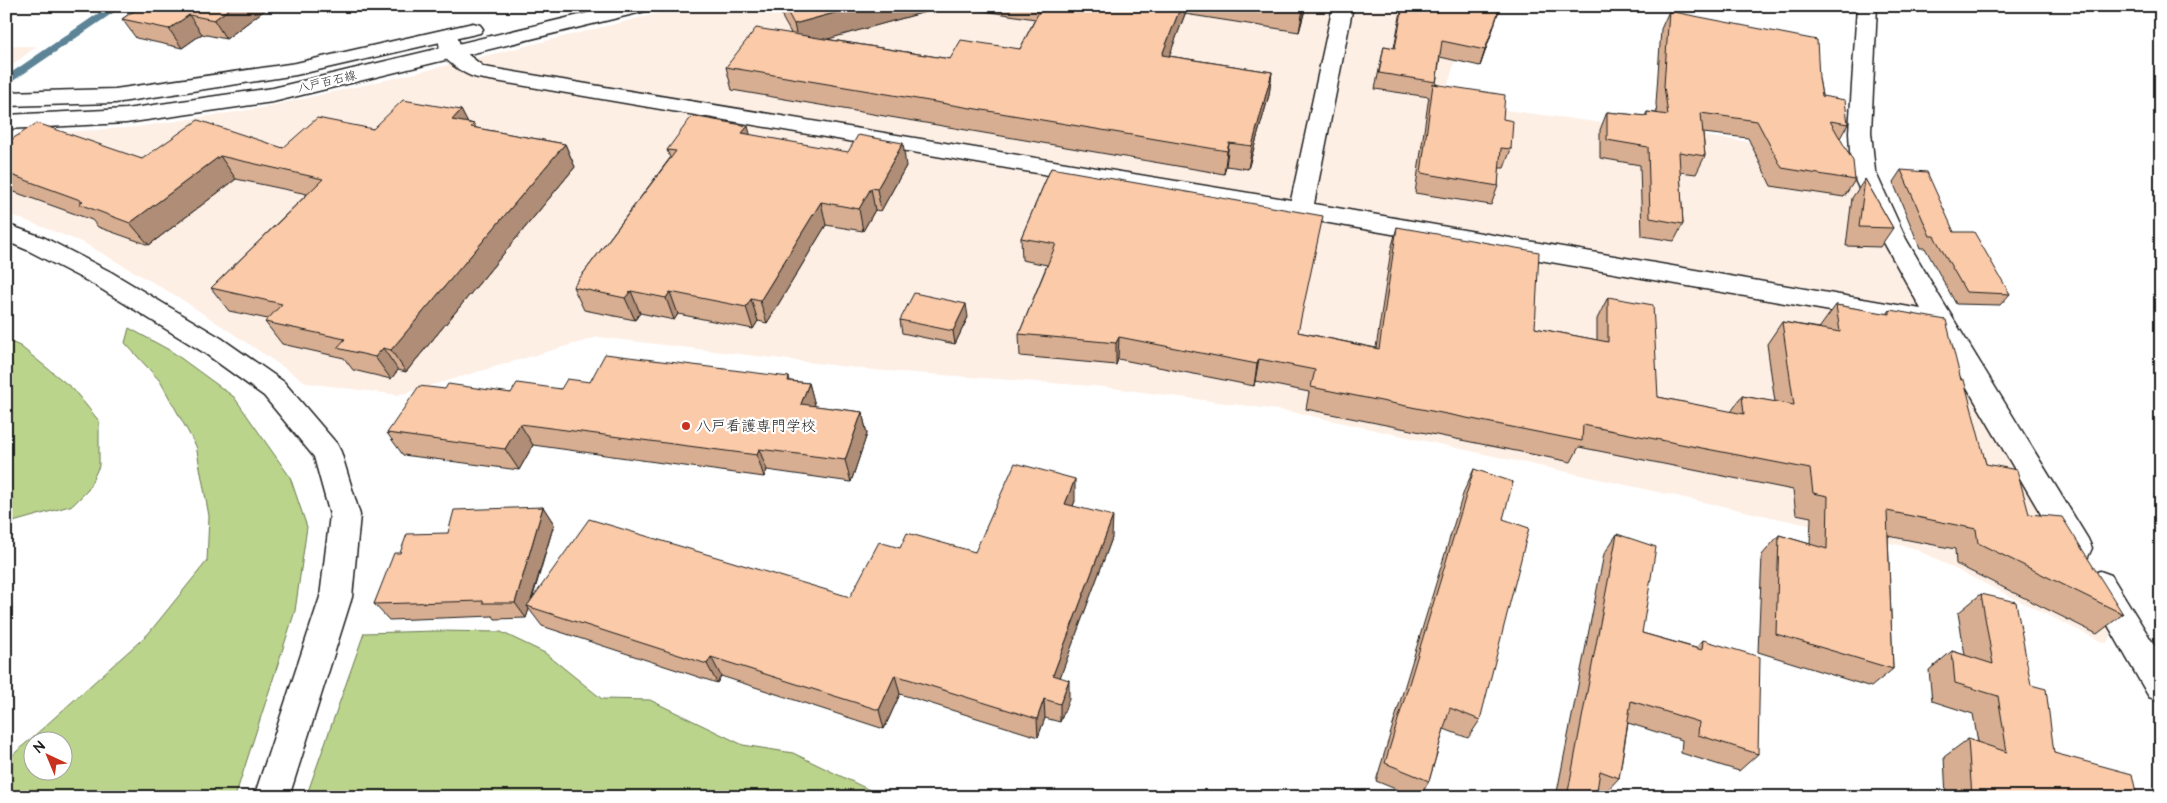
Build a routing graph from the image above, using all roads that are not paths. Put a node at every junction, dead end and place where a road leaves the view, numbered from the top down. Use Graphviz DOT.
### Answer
graph roads {
  1 [pos="567,6"];
  2 [pos="643,6"];
  3 [pos="1343,6"];
  4 [pos="1867,6"];
  5 [pos="450,44"];
  6 [pos="6,99"];
  7 [pos="6,122"];
  8 [pos="1301,210"];
  9 [pos="6,232"];
  10 [pos="1915,317"];
  11 [pos="2161,686"];
  12 [pos="271,797"];
  1 -- 5 [label="street, 八戸百石線"];
  2 -- 5 [label="street, 八戸百石線"];
  3 -- 8 [label="street"];
  4 -- 11 [label="street"];
  5 -- 6 [label="street, 八戸百石線"];
  5 -- 7 [label="street, 八戸百石線"];
  5 -- 8 [label="street"];
  8 -- 10 [label="street"];
  9 -- 12 [label="street"];
}
